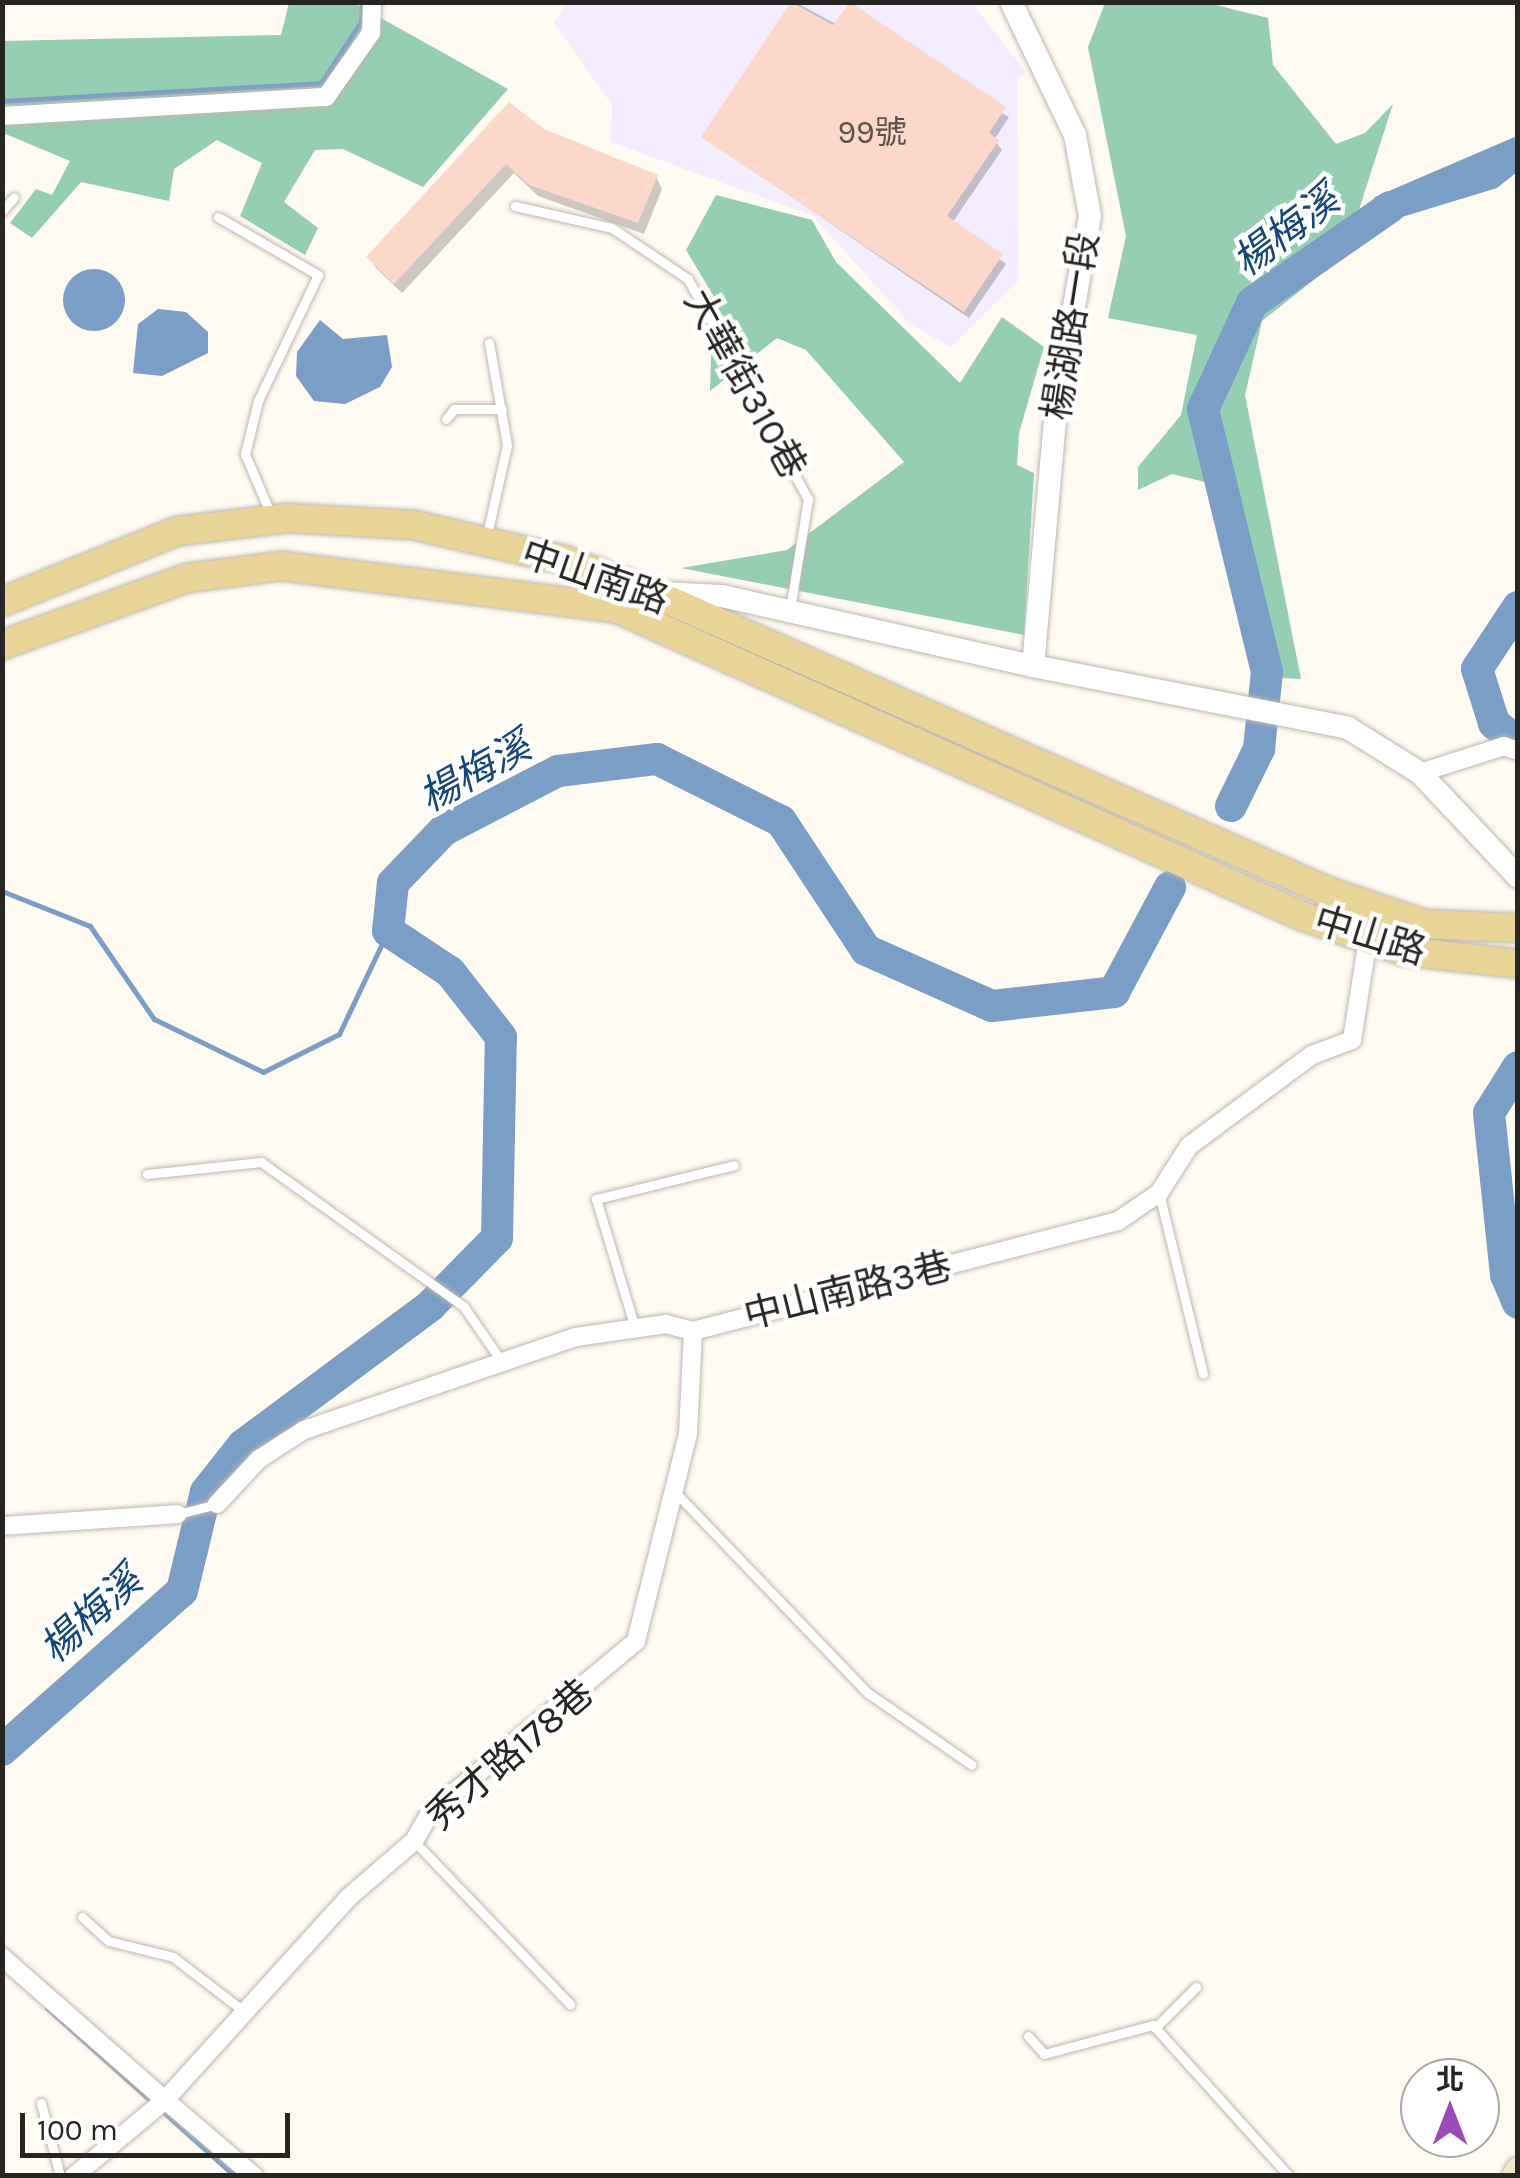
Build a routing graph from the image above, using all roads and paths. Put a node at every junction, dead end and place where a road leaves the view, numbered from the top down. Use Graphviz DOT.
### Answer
graph roads {
  1 [pos="372,2"];
  2 [pos="1011,2"];
  3 [pos="2,116"];
  4 [pos="14,197"];
  5 [pos="515,206"];
  6 [pos="2,211"];
  7 [pos="218,217"];
  8 [pos="490,344"];
  9 [pos="502,410"];
  10 [pos="446,419"];
  11 [pos="274,520"];
  12 [pos="485,542"];
  13 [pos="650,592"];
  14 [pos="2,602"];
  15 [pos="616,608"];
  16 [pos="788,616"];
  17 [pos="2,644"];
  18 [pos="1033,666"];
  19 [pos="1511,748"];
  20 [pos="1420,773"];
  21 [pos="1236,848"];
  22 [pos="1518,877"];
  23 [pos="1229,882"];
  24 [pos="1518,928"];
  25 [pos="1368,939"];
  26 [pos="1518,964"];
  27 [pos="734,1165"];
  28 [pos="147,1174"];
  29 [pos="1159,1193"];
  30 [pos="636,1331"];
  31 [pos="693,1331"];
  32 [pos="506,1368"];
  33 [pos="1203,1374"];
  34 [pos="672,1489"];
  35 [pos="217,1504"];
  36 [pos="178,1514"];
  37 [pos="2,1526"];
  38 [pos="972,1766"];
  39 [pos="414,1841"];
  40 [pos="82,1917"];
  41 [pos="2,1957"];
  42 [pos="1196,1987"];
  43 [pos="570,2004"];
  44 [pos="248,2014"];
  45 [pos="1155,2028"];
  46 [pos="1028,2036"];
  47 [pos="163,2102"];
  48 [pos="41,2103"];
  49 [pos="60,2176"];
  50 [pos="74,2176"];
  51 [pos="254,2176"];
  52 [pos="1289,2176"];
  1 -- 3 [label="street"];
  2 -- 18 [label="street, 楊湖路一段"];
  4 -- 6 [label="lane"];
  5 -- 16 [label="lane, 大華街310巷"];
  7 -- 11 [label="lane"];
  8 -- 9 [label="lane"];
  9 -- 10 [label="lane"];
  9 -- 12 [label="lane"];
  11 -- 12 [label="main road, 中山南路"];
  11 -- 14 [label="main road, 中山南路"];
  12 -- 13 [label="main road, 中山南路"];
  13 -- 15 [label="street"];
  13 -- 16 [label="street"];
  13 -- 21 [label="main road, 中山南路"];
  15 -- 17 [label="main road, 中山南路"];
  15 -- 23 [label="main road, 中山南路"];
  16 -- 18 [label="street"];
  18 -- 20 [label="street"];
  19 -- 20 [label="street"];
  20 -- 22 [label="street"];
  21 -- 24 [label="main road, 中山路"];
  23 -- 25 [label="main road, 中山路"];
  25 -- 26 [label="main road, 中山路"];
  25 -- 29 [label="street, 中山南路3巷"];
  27 -- 30 [label="lane"];
  28 -- 32 [label="lane"];
  29 -- 31 [label="street, 中山南路3巷"];
  29 -- 33 [label="lane"];
  30 -- 31 [label="street, 中山南路3巷"];
  30 -- 32 [label="street, 中山南路3巷"];
  31 -- 34 [label="street, 秀才路178巷"];
  32 -- 35 [label="street, 中山南路3巷"];
  34 -- 38 [label="lane"];
  34 -- 39 [label="street, 秀才路178巷"];
  35 -- 36 [label="lane"];
  36 -- 37 [label="street"];
  39 -- 43 [label="lane"];
  39 -- 44 [label="street, 秀才路178巷"];
  40 -- 44 [label="lane"];
  41 -- 47 [label="street"];
  42 -- 45 [label="lane"];
  44 -- 47 [label="street, 秀才路178巷"];
  45 -- 46 [label="lane"];
  45 -- 52 [label="lane"];
  47 -- 50 [label="street, 秀才路178巷"];
  47 -- 51 [label="street"];
  48 -- 49 [label="lane"];
}
